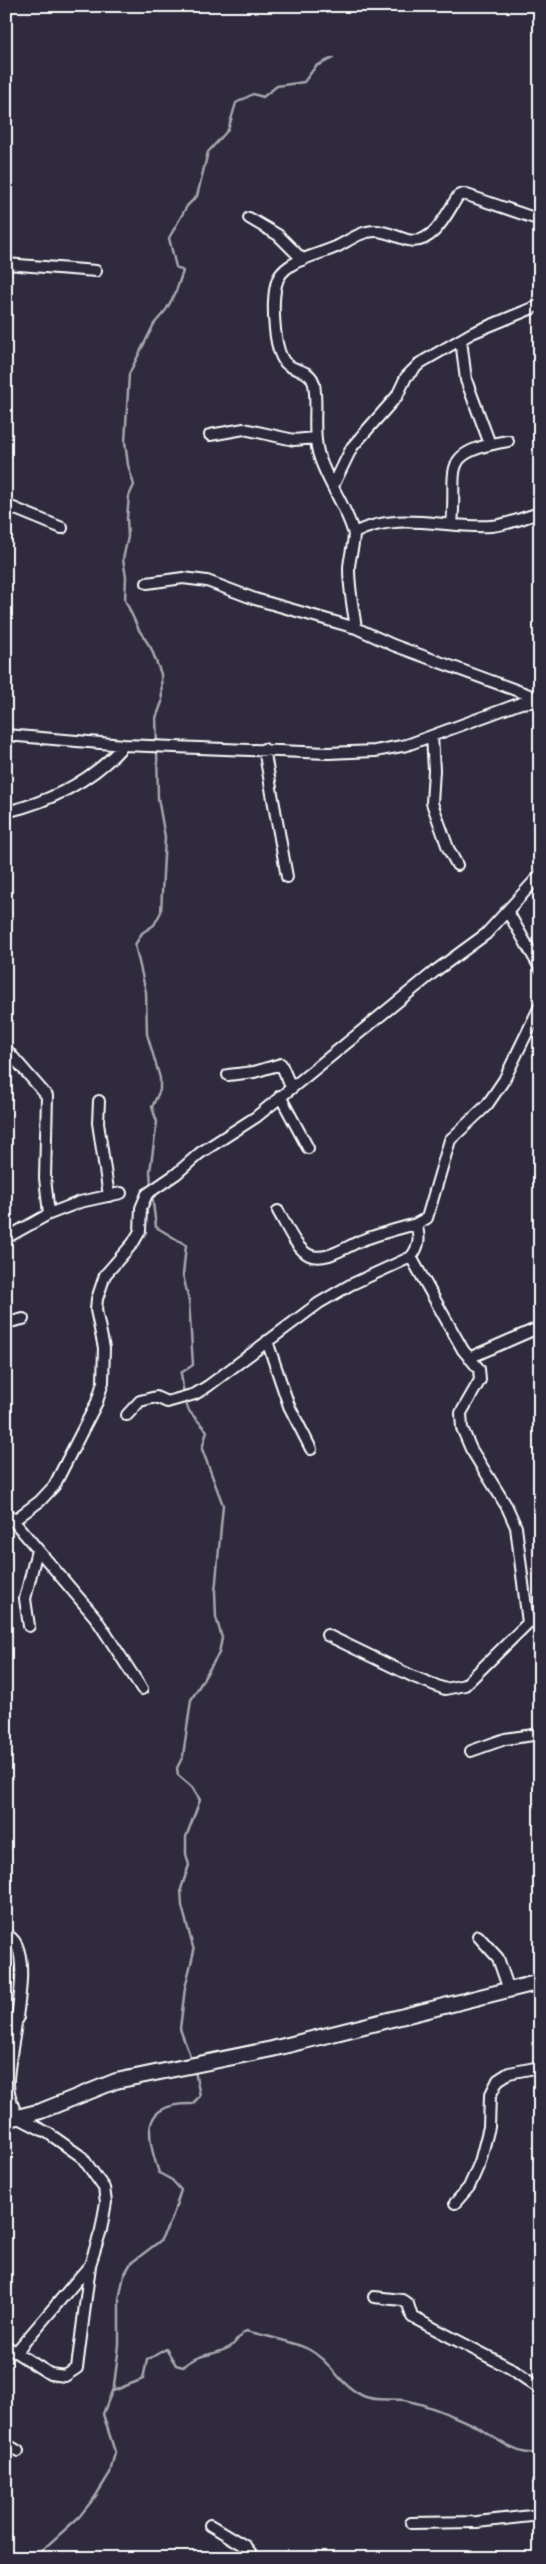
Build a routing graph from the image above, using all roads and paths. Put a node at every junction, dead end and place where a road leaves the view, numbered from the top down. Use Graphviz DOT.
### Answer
graph roads {
  1 [pos="249,218"];
  2 [pos="540,220"];
  3 [pos="302,260"];
  4 [pos="6,264"];
  5 [pos="96,271"];
  6 [pos="540,305"];
  7 [pos="461,340"];
  8 [pos="210,435"];
  9 [pos="315,438"];
  10 [pos="508,441"];
  11 [pos="490,444"];
  12 [pos="333,486"];
  13 [pos="6,505"];
  14 [pos="540,513"];
  15 [pos="452,524"];
  16 [pos="62,528"];
  17 [pos="354,533"];
  18 [pos="147,583"];
  19 [pos="356,628"];
  20 [pos="540,700"];
  21 [pos="6,735"];
  22 [pos="432,736"];
  23 [pos="124,745"];
  24 [pos="264,749"];
  25 [pos="6,812"];
  26 [pos="458,865"];
  27 [pos="540,875"];
  28 [pos="287,877"];
  29 [pos="508,912"];
  30 [pos="540,968"];
  31 [pos="540,1006"];
  32 [pos="6,1049"];
  33 [pos="228,1075"];
  34 [pos="292,1087"];
  35 [pos="280,1096"];
  36 [pos="99,1101"];
  37 [pos="308,1148"];
  38 [pos="121,1194"];
  39 [pos="109,1196"];
  40 [pos="278,1211"];
  41 [pos="49,1214"];
  42 [pos="416,1224"];
  43 [pos="6,1238"];
  44 [pos="411,1257"];
  45 [pos="23,1319"];
  46 [pos="6,1323"];
  47 [pos="540,1327"];
  48 [pos="267,1341"];
  49 [pos="469,1358"];
  50 [pos="127,1415"];
  51 [pos="311,1449"];
  52 [pos="10,1516"];
  53 [pos="37,1550"];
  54 [pos="540,1617"];
  55 [pos="528,1623"];
  56 [pos="29,1626"];
  57 [pos="327,1635"];
  58 [pos="142,1689"];
  59 [pos="540,1734"];
  60 [pos="470,1751"];
  61 [pos="6,1935"];
  62 [pos="478,1936"];
  63 [pos="540,1982"];
  64 [pos="509,1990"];
  65 [pos="6,2015"];
  66 [pos="18,2019"];
  67 [pos="540,2067"];
  68 [pos="12,2119"];
  69 [pos="455,2203"];
  70 [pos="90,2265"];
  71 [pos="374,2297"];
  72 [pos="6,2346"];
  73 [pos="16,2352"];
  74 [pos="540,2389"];
  75 [pos="6,2444"];
  76 [pos="18,2450"];
  77 [pos="540,2515"];
  78 [pos="411,2523"];
  79 [pos="210,2525"];
  80 [pos="255,2558"];
  1 -- 3 [label="street"];
  2 -- 3 [label="street"];
  3 -- 9 [label="street"];
  4 -- 5 [label="street"];
  6 -- 7 [label="street"];
  7 -- 11 [label="street"];
  7 -- 12 [label="street"];
  8 -- 9 [label="street"];
  9 -- 12 [label="street"];
  10 -- 11 [label="street"];
  11 -- 15 [label="street"];
  12 -- 17 [label="street"];
  13 -- 16 [label="street"];
  14 -- 15 [label="street"];
  15 -- 17 [label="street"];
  17 -- 19 [label="street"];
  18 -- 19 [label="street"];
  19 -- 20 [label="street"];
  20 -- 22 [label="street"];
  21 -- 23 [label="street"];
  22 -- 24 [label="street"];
  22 -- 26 [label="street"];
  23 -- 24 [label="street"];
  23 -- 25 [label="street"];
  24 -- 28 [label="street"];
  27 -- 29 [label="street"];
  29 -- 30 [label="street"];
  29 -- 34 [label="street"];
  31 -- 42 [label="street"];
  32 -- 41 [label="street"];
  33 -- 34 [label="street"];
  34 -- 35 [label="street"];
  35 -- 37 [label="street"];
  35 -- 52 [label="street"];
  36 -- 39 [label="street"];
  38 -- 39 [label="street"];
  39 -- 41 [label="street"];
  40 -- 42 [label="street"];
  41 -- 43 [label="street"];
  42 -- 44 [label="street"];
  44 -- 48 [label="street"];
  44 -- 49 [label="street"];
  45 -- 46 [label="street"];
  47 -- 49 [label="street"];
  48 -- 50 [label="street"];
  48 -- 51 [label="street"];
  49 -- 55 [label="street"];
  52 -- 53 [label="street"];
  53 -- 56 [label="street"];
  53 -- 58 [label="street"];
  54 -- 55 [label="street"];
  55 -- 57 [label="street"];
  59 -- 60 [label="street"];
  61 -- 66 [label="street"];
  62 -- 64 [label="street"];
  63 -- 64 [label="street"];
  64 -- 68 [label="street"];
  65 -- 66 [label="street"];
  66 -- 68 [label="street"];
  67 -- 69 [label="street"];
  68 -- 70 [label="street"];
  70 -- 73 [label="street"];
  70 -- 73 [label="street"];
  71 -- 74 [label="street"];
  72 -- 73 [label="street"];
  75 -- 76 [label="street"];
  77 -- 78 [label="street"];
  79 -- 80 [label="street"];
}
